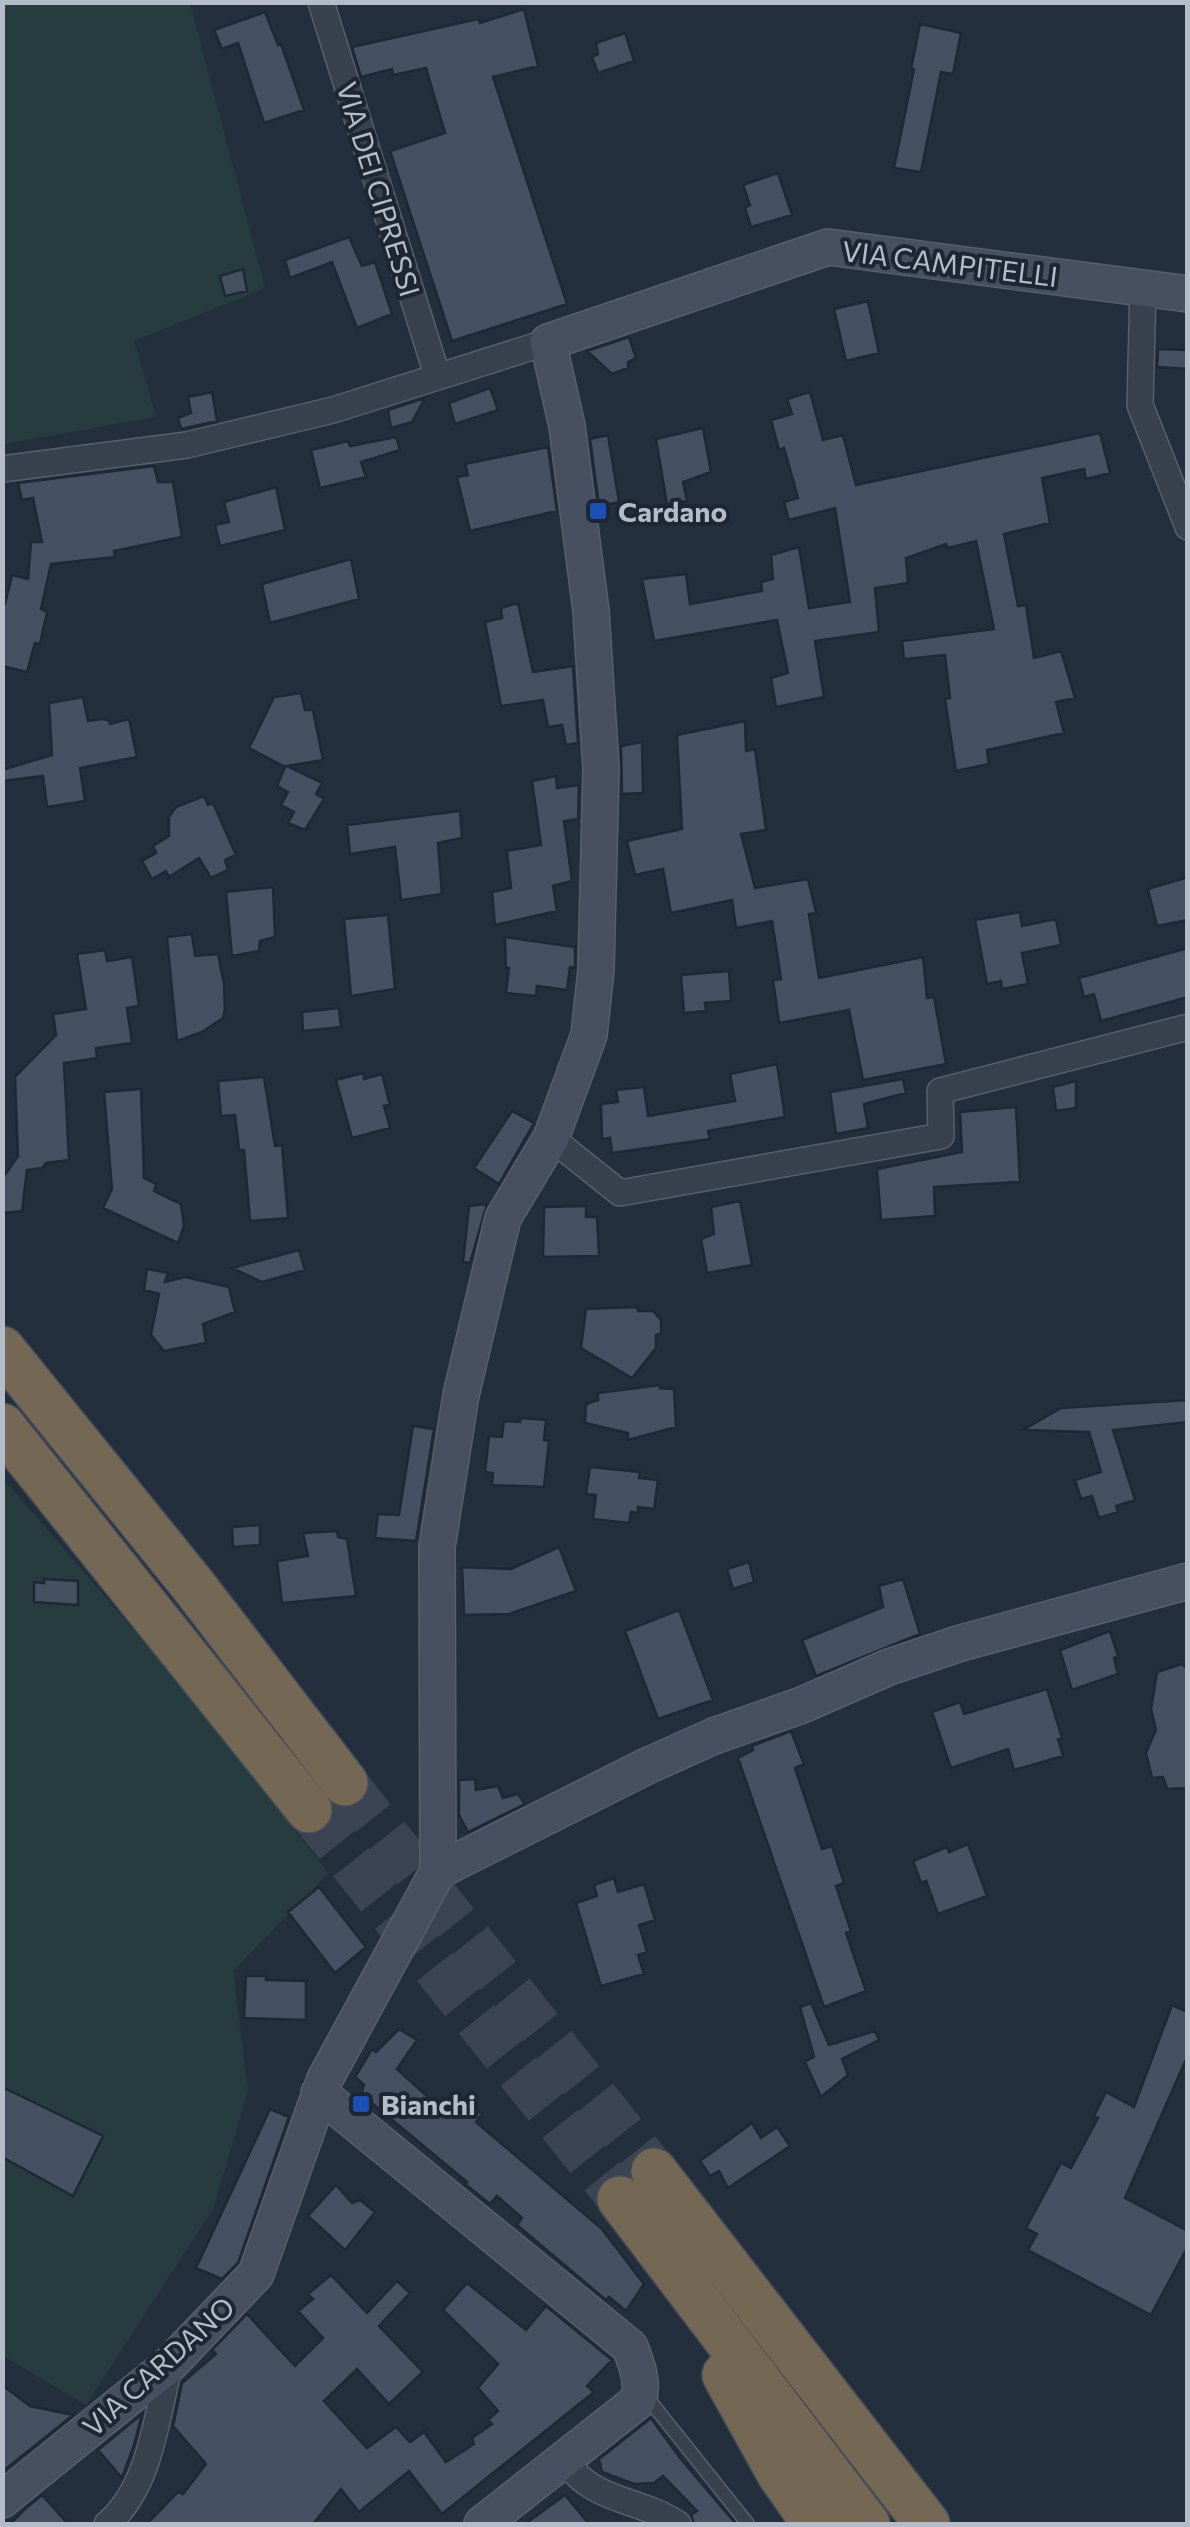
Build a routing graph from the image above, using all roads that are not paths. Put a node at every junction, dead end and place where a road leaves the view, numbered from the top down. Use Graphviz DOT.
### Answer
graph roads {
  1 [pos="321,2"];
  2 [pos="1142,288"];
  3 [pos="1188,294"];
  4 [pos="548,342"];
  5 [pos="436,374"];
  6 [pos="2,469"];
  7 [pos="1188,528"];
  8 [pos="1188,1027"];
  9 [pos="551,1138"];
  10 [pos="2,1349"];
  11 [pos="2,1426"];
  12 [pos="1188,1581"];
  13 [pos="345,1783"];
  14 [pos="308,1810"];
  15 [pos="438,1871"];
  16 [pos="319,2093"];
  17 [pos="654,2170"];
  18 [pos="620,2199"];
  19 [pos="692,2294"];
  20 [pos="170,2364"];
  21 [pos="642,2390"];
  22 [pos="565,2461"];
  23 [pos="2,2500"];
  24 [pos="107,2524"];
  25 [pos="482,2524"];
  26 [pos="678,2524"];
  27 [pos="748,2524"];
  28 [pos="815,2524"];
  29 [pos="867,2524"];
  30 [pos="927,2524"];
  1 -- 5 [label="street, VIA DEI CIPRESSI"];
  2 -- 3 [label="street, VIA CAMPITELLI"];
  2 -- 4 [label="street, VIA CAMPITELLI"];
  2 -- 7 [label="street"];
  4 -- 5 [label="street"];
  4 -- 9 [label="street"];
  5 -- 6 [label="street"];
  8 -- 9 [label="street"];
  9 -- 15 [label="street"];
  10 -- 13 [label="highway"];
  11 -- 14 [label="highway"];
  12 -- 15 [label="street"];
  15 -- 16 [label="street, VIA CARDANO"];
  16 -- 20 [label="street, VIA CARDANO"];
  16 -- 21 [label="street"];
  17 -- 30 [label="highway"];
  18 -- 19 [label="highway"];
  19 -- 28 [label="highway"];
  19 -- 29 [label="highway"];
  20 -- 23 [label="street, VIA CARDANO"];
  20 -- 24 [label="street"];
  21 -- 22 [label="street"];
  21 -- 27 [label="lane"];
  22 -- 25 [label="street"];
  22 -- 26 [label="street"];
}
